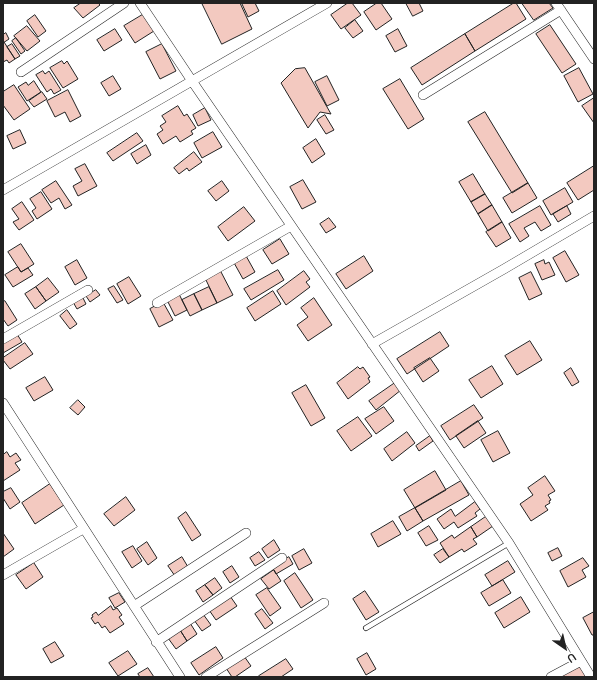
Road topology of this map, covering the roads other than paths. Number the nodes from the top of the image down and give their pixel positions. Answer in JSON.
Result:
{"nodes":[{"id":1,"x":124,"y":3,"type":"edge"},
{"id":2,"x":140,"y":3,"type":"edge"},
{"id":3,"x":327,"y":3,"type":"edge"},
{"id":4,"x":558,"y":6,"type":"edge"},
{"id":5,"x":594,"y":59,"type":"edge"},
{"id":6,"x":21,"y":72,"type":"dead end"},
{"id":7,"x":192,"y":81,"type":"junction"},
{"id":8,"x":423,"y":95,"type":"dead end"},
{"id":9,"x":3,"y":190,"type":"edge"},
{"id":10,"x":594,"y":216,"type":"edge"},
{"id":11,"x":291,"y":226,"type":"junction"},
{"id":12,"x":88,"y":290,"type":"dead end"},
{"id":13,"x":157,"y":303,"type":"dead end"},
{"id":14,"x":3,"y":339,"type":"edge"},
{"id":15,"x":372,"y":344,"type":"junction"},
{"id":16,"x":3,"y":403,"type":"edge"},
{"id":17,"x":83,"y":529,"type":"junction"},
{"id":18,"x":246,"y":533,"type":"dead end"},
{"id":19,"x":509,"y":542,"type":"junction"},
{"id":20,"x":282,"y":558,"type":"dead end"},
{"id":21,"x":3,"y":575,"type":"edge"},
{"id":22,"x":324,"y":603,"type":"dead end"},
{"id":23,"x":134,"y":606,"type":"junction"},
{"id":24,"x":366,"y":628,"type":"dead end"},
{"id":25,"x":156,"y":642,"type":"junction"},
{"id":26,"x":582,"y":661,"type":"junction"},
{"id":27,"x":180,"y":677,"type":"edge"},
{"id":28,"x":206,"y":677,"type":"edge"},
{"id":29,"x":551,"y":677,"type":"edge"},
{"id":30,"x":591,"y":677,"type":"edge"}],
"edges":[{"from":1,"to":6,"type":"street"},
{"from":2,"to":7,"type":"street"},
{"from":3,"to":7,"type":"street"},
{"from":4,"to":5,"type":"street"},
{"from":4,"to":8,"type":"street"},
{"from":7,"to":9,"type":"street"},
{"from":7,"to":11,"type":"street"},
{"from":10,"to":15,"type":"street"},
{"from":11,"to":13,"type":"street"},
{"from":11,"to":15,"type":"street"},
{"from":12,"to":14,"type":"street"},
{"from":15,"to":19,"type":"street"},
{"from":16,"to":17,"type":"street"},
{"from":17,"to":21,"type":"street"},
{"from":17,"to":23,"type":"street"},
{"from":18,"to":23,"type":"street"},
{"from":19,"to":24,"type":"lane"},
{"from":19,"to":26,"type":"street"},
{"from":20,"to":25,"type":"street"},
{"from":22,"to":28,"type":"street"},
{"from":23,"to":25,"type":"street"},
{"from":25,"to":27,"type":"street"},
{"from":26,"to":29,"type":"street"},
{"from":26,"to":30,"type":"street"}]}
